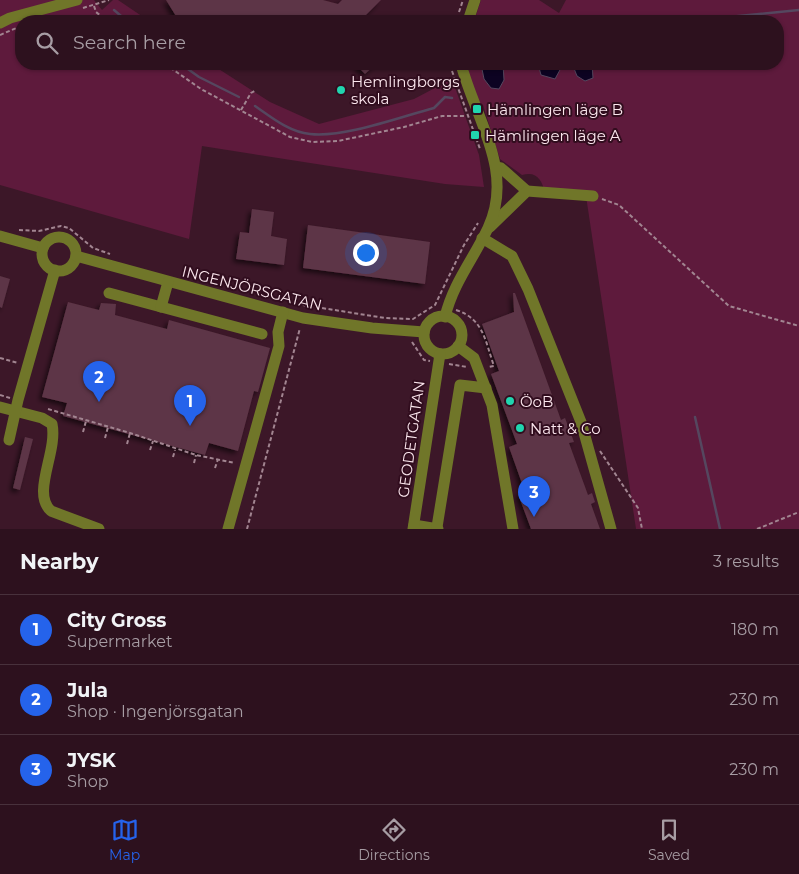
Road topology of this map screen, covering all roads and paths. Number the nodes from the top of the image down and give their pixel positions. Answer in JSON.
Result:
{"nodes":[{"id":1,"x":77,"y":0,"type":"edge"},
{"id":2,"x":463,"y":0,"type":"edge"},
{"id":3,"x":475,"y":0,"type":"edge"},
{"id":4,"x":94,"y":6,"type":"dead end"},
{"id":5,"x":459,"y":13,"type":"dead end"},
{"id":6,"x":21,"y":15,"type":"edge"},
{"id":7,"x":100,"y":15,"type":"edge"},
{"id":8,"x":470,"y":15,"type":"edge"},
{"id":9,"x":15,"y":17,"type":"edge"},
{"id":10,"x":0,"y":24,"type":"edge"},
{"id":11,"x":15,"y":29,"type":"edge"},
{"id":12,"x":0,"y":35,"type":"edge"},
{"id":13,"x":173,"y":70,"type":"edge"},
{"id":14,"x":452,"y":70,"type":"edge"},
{"id":15,"x":464,"y":70,"type":"edge"},
{"id":16,"x":256,"y":90,"type":"dead end"},
{"id":17,"x":241,"y":110,"type":"junction"},
{"id":18,"x":467,"y":116,"type":"junction"},
{"id":19,"x":482,"y":155,"type":"dead end"},
{"id":20,"x":496,"y":167,"type":"junction"},
{"id":21,"x":526,"y":191,"type":"junction"},
{"id":22,"x":593,"y":196,"type":"joint"},
{"id":23,"x":13,"y":229,"type":"dead end"},
{"id":24,"x":483,"y":229,"type":"junction"},
{"id":25,"x":0,"y":236,"type":"edge"},
{"id":26,"x":43,"y":248,"type":"junction"},
{"id":27,"x":111,"y":254,"type":"dead end"},
{"id":28,"x":76,"y":256,"type":"junction"},
{"id":29,"x":55,"y":270,"type":"junction"},
{"id":30,"x":168,"y":282,"type":"junction"},
{"id":31,"x":109,"y":293,"type":"dead end"},
{"id":32,"x":434,"y":305,"type":"junction"},
{"id":33,"x":161,"y":307,"type":"junction"},
{"id":34,"x":285,"y":308,"type":"junction"},
{"id":35,"x":446,"y":312,"type":"junction"},
{"id":36,"x":303,"y":318,"type":"junction"},
{"id":37,"x":799,"y":326,"type":"edge"},
{"id":38,"x":424,"y":332,"type":"junction"},
{"id":39,"x":262,"y":334,"type":"dead end"},
{"id":40,"x":458,"y":346,"type":"junction"},
{"id":41,"x":440,"y":354,"type":"junction"},
{"id":42,"x":0,"y":358,"type":"edge"},
{"id":43,"x":27,"y":365,"type":"junction"},
{"id":44,"x":479,"y":370,"type":"junction"},
{"id":45,"x":486,"y":388,"type":"junction"},
{"id":46,"x":0,"y":407,"type":"edge"},
{"id":47,"x":43,"y":408,"type":"dead end"},
{"id":48,"x":15,"y":411,"type":"junction"},
{"id":49,"x":86,"y":421,"type":"junction"},
{"id":50,"x":108,"y":427,"type":"junction"},
{"id":51,"x":83,"y":432,"type":"dead end"},
{"id":52,"x":130,"y":433,"type":"junction"},
{"id":53,"x":105,"y":438,"type":"dead end"},
{"id":54,"x":9,"y":440,"type":"dead end"},
{"id":55,"x":153,"y":440,"type":"junction"},
{"id":56,"x":127,"y":444,"type":"dead end"},
{"id":57,"x":597,"y":446,"type":"dead end"},
{"id":58,"x":175,"y":449,"type":"junction"},
{"id":59,"x":150,"y":450,"type":"dead end"},
{"id":60,"x":196,"y":455,"type":"junction"},
{"id":61,"x":173,"y":457,"type":"dead end"},
{"id":62,"x":218,"y":459,"type":"junction"},
{"id":63,"x":194,"y":463,"type":"dead end"},
{"id":64,"x":244,"y":465,"type":"junction"},
{"id":65,"x":215,"y":468,"type":"dead end"},
{"id":66,"x":799,"y":512,"type":"edge"},
{"id":67,"x":414,"y":527,"type":"edge"},
{"id":68,"x":437,"y":528,"type":"edge"},
{"id":69,"x":99,"y":529,"type":"edge"},
{"id":70,"x":228,"y":529,"type":"edge"},
{"id":71,"x":247,"y":529,"type":"edge"},
{"id":72,"x":513,"y":529,"type":"edge"},
{"id":73,"x":611,"y":529,"type":"edge"},
{"id":74,"x":642,"y":529,"type":"edge"},
{"id":75,"x":757,"y":529,"type":"edge"}],
"edges":[{"from":1,"to":6,"type":"street"},
{"from":2,"to":5,"type":"path"},
{"from":3,"to":8,"type":"street"},
{"from":4,"to":7,"type":"path"},
{"from":9,"to":10,"type":"street"},
{"from":11,"to":12,"type":"path"},
{"from":13,"to":17,"type":"path"},
{"from":14,"to":18,"type":"path"},
{"from":15,"to":20,"type":"street"},
{"from":16,"to":17,"type":"path"},
{"from":17,"to":18,"type":"path"},
{"from":18,"to":19,"type":"path"},
{"from":20,"to":21,"type":"street"},
{"from":20,"to":24,"type":"street"},
{"from":21,"to":22,"type":"street"},
{"from":21,"to":24,"type":"street"},
{"from":22,"to":37,"type":"path"},
{"from":23,"to":27,"type":"path"},
{"from":24,"to":32,"type":"path"},
{"from":24,"to":35,"type":"street"},
{"from":24,"to":73,"type":"street"},
{"from":25,"to":26,"type":"street"},
{"from":26,"to":28,"type":"street"},
{"from":26,"to":29,"type":"street"},
{"from":28,"to":29,"type":"street"},
{"from":28,"to":30,"type":"street","name":"INGENJÖRSGATAN"},
{"from":29,"to":43,"type":"street"},
{"from":30,"to":33,"type":"street"},
{"from":30,"to":34,"type":"street","name":"INGENJÖRSGATAN"},
{"from":31,"to":33,"type":"street"},
{"from":32,"to":34,"type":"path"},
{"from":32,"to":35,"type":"path"},
{"from":33,"to":39,"type":"street"},
{"from":34,"to":36,"type":"street","name":"INGENJÖRSGATAN"},
{"from":34,"to":64,"type":"street"},
{"from":35,"to":38,"type":"street"},
{"from":35,"to":40,"type":"street"},
{"from":35,"to":44,"type":"path"},
{"from":36,"to":38,"type":"street","name":"INGENJÖRSGATAN"},
{"from":36,"to":71,"type":"path"},
{"from":38,"to":41,"type":"street"},
{"from":40,"to":41,"type":"street"},
{"from":40,"to":44,"type":"street"},
{"from":41,"to":67,"type":"street","name":"GEODETGATAN"},
{"from":42,"to":43,"type":"path"},
{"from":43,"to":48,"type":"street"},
{"from":44,"to":45,"type":"street"},
{"from":45,"to":68,"type":"street"},
{"from":45,"to":72,"type":"street"},
{"from":46,"to":48,"type":"street"},
{"from":47,"to":49,"type":"path"},
{"from":48,"to":54,"type":"street"},
{"from":48,"to":69,"type":"street"},
{"from":49,"to":50,"type":"path"},
{"from":49,"to":51,"type":"path"},
{"from":50,"to":52,"type":"path"},
{"from":50,"to":53,"type":"path"},
{"from":52,"to":55,"type":"path"},
{"from":52,"to":56,"type":"path"},
{"from":55,"to":58,"type":"path"},
{"from":55,"to":59,"type":"path"},
{"from":57,"to":74,"type":"path"},
{"from":58,"to":60,"type":"path"},
{"from":58,"to":61,"type":"path"},
{"from":60,"to":62,"type":"path"},
{"from":60,"to":63,"type":"path"},
{"from":62,"to":64,"type":"path"},
{"from":62,"to":65,"type":"path"},
{"from":64,"to":70,"type":"street"},
{"from":66,"to":75,"type":"path"},
{"from":67,"to":68,"type":"street"}]}
